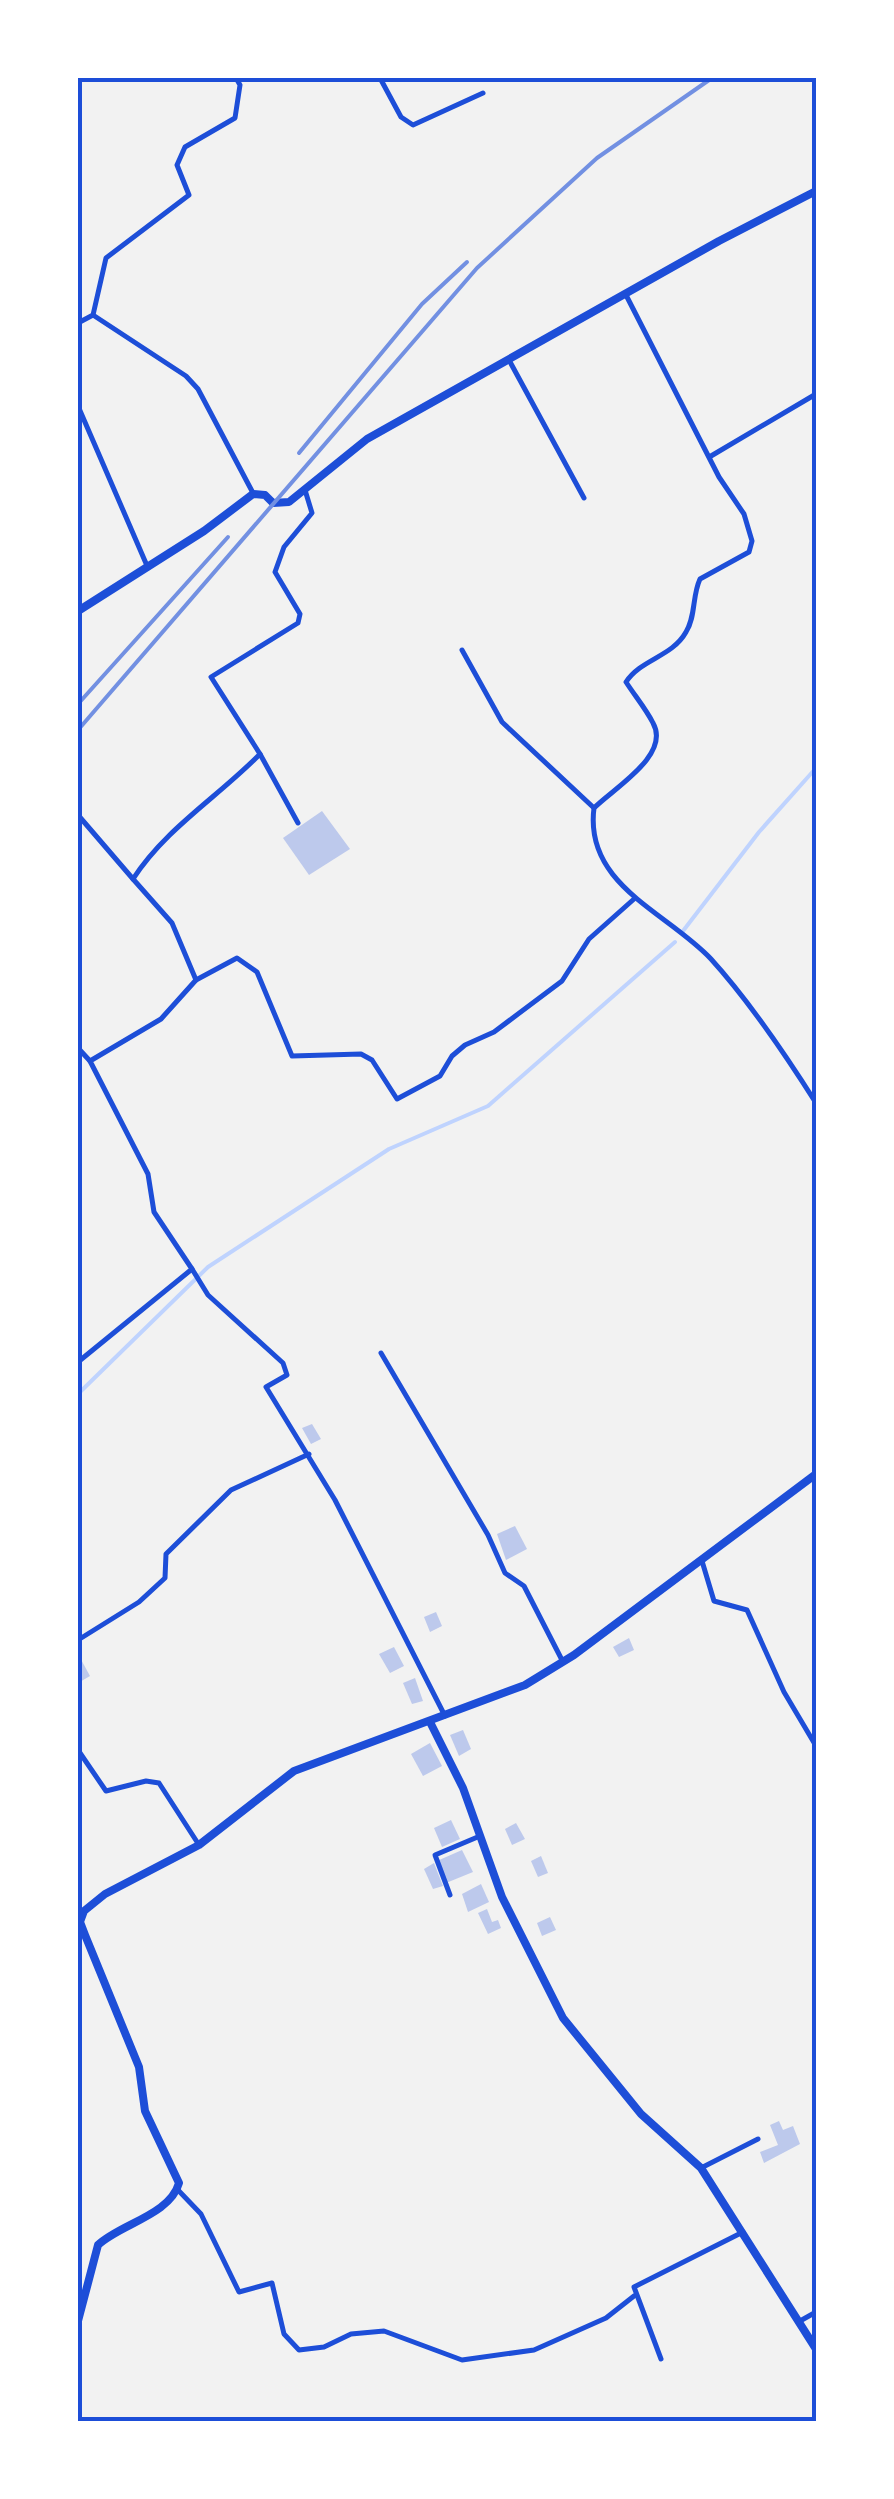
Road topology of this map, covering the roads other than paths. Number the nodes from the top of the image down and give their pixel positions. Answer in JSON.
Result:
{"nodes":[{"id":1,"x":236,"y":78,"type":"edge"},
{"id":2,"x":380,"y":78,"type":"edge"},
{"id":3,"x":483,"y":93,"type":"dead end"},
{"id":4,"x":816,"y":191,"type":"edge"},
{"id":5,"x":626,"y":295,"type":"junction"},
{"id":6,"x":93,"y":315,"type":"junction"},
{"id":7,"x":78,"y":323,"type":"edge"},
{"id":8,"x":509,"y":360,"type":"junction"},
{"id":9,"x":816,"y":394,"type":"edge"},
{"id":10,"x":78,"y":406,"type":"edge"},
{"id":11,"x":711,"y":456,"type":"junction"},
{"id":12,"x":305,"y":490,"type":"junction"},
{"id":13,"x":253,"y":494,"type":"junction"},
{"id":14,"x":584,"y":498,"type":"dead end"},
{"id":15,"x":148,"y":568,"type":"junction"},
{"id":16,"x":78,"y":611,"type":"edge"},
{"id":17,"x":462,"y":650,"type":"dead end"},
{"id":18,"x":260,"y":754,"type":"junction"},
{"id":19,"x":594,"y":808,"type":"junction"},
{"id":20,"x":78,"y":814,"type":"edge"},
{"id":21,"x":298,"y":823,"type":"dead end"},
{"id":22,"x":133,"y":878,"type":"junction"},
{"id":23,"x":634,"y":900,"type":"junction"},
{"id":24,"x":196,"y":980,"type":"junction"},
{"id":25,"x":78,"y":1048,"type":"edge"},
{"id":26,"x":90,"y":1062,"type":"junction"},
{"id":27,"x":816,"y":1103,"type":"edge"},
{"id":28,"x":193,"y":1271,"type":"junction"},
{"id":29,"x":381,"y":1354,"type":"dead end"},
{"id":30,"x":78,"y":1362,"type":"edge"},
{"id":31,"x":310,"y":1454,"type":"junction"},
{"id":32,"x":816,"y":1474,"type":"edge"},
{"id":33,"x":701,"y":1558,"type":"junction"},
{"id":34,"x":78,"y":1640,"type":"edge"},
{"id":35,"x":562,"y":1662,"type":"junction"},
{"id":36,"x":445,"y":1716,"type":"junction"},
{"id":37,"x":430,"y":1722,"type":"junction"},
{"id":38,"x":816,"y":1746,"type":"edge"},
{"id":39,"x":78,"y":1750,"type":"edge"},
{"id":40,"x":480,"y":1836,"type":"junction"},
{"id":41,"x":199,"y":1845,"type":"junction"},
{"id":42,"x":450,"y":1895,"type":"dead end"},
{"id":43,"x":758,"y":2139,"type":"dead end"},
{"id":44,"x":701,"y":2168,"type":"junction"},
{"id":45,"x":178,"y":2190,"type":"junction"},
{"id":46,"x":743,"y":2232,"type":"junction"},
{"id":47,"x":634,"y":2296,"type":"junction"},
{"id":48,"x":816,"y":2312,"type":"edge"},
{"id":49,"x":800,"y":2320,"type":"junction"},
{"id":50,"x":78,"y":2321,"type":"edge"},
{"id":51,"x":816,"y":2349,"type":"edge"},
{"id":52,"x":661,"y":2359,"type":"dead end"}],
"edges":[{"from":1,"to":6,"type":"street"},
{"from":2,"to":3,"type":"street"},
{"from":4,"to":5,"type":"main road"},
{"from":5,"to":8,"type":"main road"},
{"from":5,"to":11,"type":"street"},
{"from":6,"to":7,"type":"street"},
{"from":6,"to":13,"type":"street"},
{"from":8,"to":12,"type":"main road"},
{"from":8,"to":14,"type":"street"},
{"from":9,"to":11,"type":"street"},
{"from":10,"to":15,"type":"street"},
{"from":11,"to":19,"type":"street"},
{"from":12,"to":13,"type":"main road"},
{"from":12,"to":18,"type":"street"},
{"from":13,"to":15,"type":"main road"},
{"from":15,"to":16,"type":"main road"},
{"from":17,"to":19,"type":"street"},
{"from":18,"to":21,"type":"street"},
{"from":18,"to":22,"type":"street"},
{"from":19,"to":23,"type":"street"},
{"from":20,"to":22,"type":"street"},
{"from":22,"to":24,"type":"street"},
{"from":23,"to":24,"type":"street"},
{"from":23,"to":27,"type":"street"},
{"from":24,"to":26,"type":"street"},
{"from":25,"to":26,"type":"street"},
{"from":26,"to":28,"type":"street"},
{"from":28,"to":30,"type":"street"},
{"from":28,"to":31,"type":"street"},
{"from":29,"to":35,"type":"street"},
{"from":31,"to":34,"type":"street"},
{"from":31,"to":36,"type":"street"},
{"from":32,"to":33,"type":"main road"},
{"from":33,"to":35,"type":"main road"},
{"from":33,"to":38,"type":"street"},
{"from":35,"to":36,"type":"main road"},
{"from":36,"to":37,"type":"main road"},
{"from":37,"to":40,"type":"main road"},
{"from":37,"to":41,"type":"main road"},
{"from":39,"to":41,"type":"street"},
{"from":40,"to":42,"type":"street"},
{"from":40,"to":44,"type":"main road"},
{"from":41,"to":45,"type":"main road"},
{"from":43,"to":44,"type":"street"},
{"from":44,"to":46,"type":"main road"},
{"from":45,"to":47,"type":"street"},
{"from":45,"to":50,"type":"main road"},
{"from":46,"to":47,"type":"street"},
{"from":46,"to":49,"type":"main road"},
{"from":47,"to":52,"type":"street"},
{"from":48,"to":49,"type":"street"},
{"from":49,"to":51,"type":"main road"}]}
